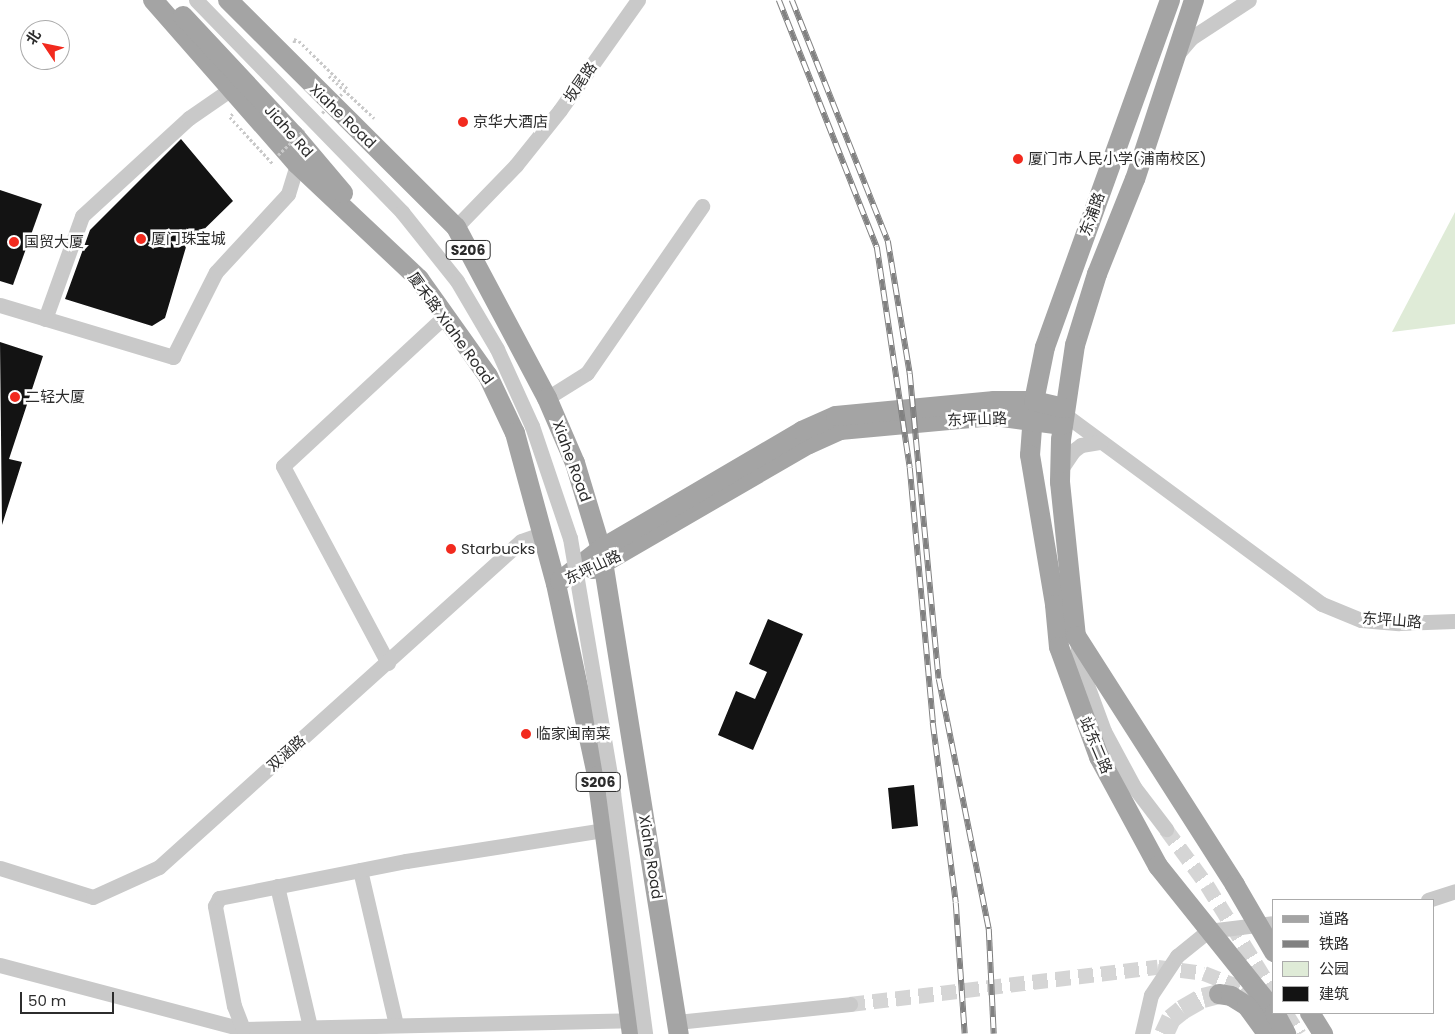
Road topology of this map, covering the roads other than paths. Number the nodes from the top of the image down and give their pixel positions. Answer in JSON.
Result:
{"nodes":[{"id":1,"x":153,"y":0,"type":"edge"},
{"id":2,"x":168,"y":0,"type":"edge"},
{"id":3,"x":196,"y":0,"type":"edge"},
{"id":4,"x":638,"y":0,"type":"edge"},
{"id":5,"x":1170,"y":0,"type":"edge"},
{"id":6,"x":1194,"y":0,"type":"edge"},
{"id":7,"x":1249,"y":0,"type":"edge"},
{"id":8,"x":231,"y":5,"type":"edge"},
{"id":9,"x":1174,"y":56,"type":"junction"},
{"id":10,"x":230,"y":89,"type":"junction"},
{"id":11,"x":296,"y":164,"type":"junction"},
{"id":12,"x":702,"y":206,"type":"dead end"},
{"id":13,"x":456,"y":226,"type":"junction"},
{"id":14,"x":405,"y":266,"type":"junction"},
{"id":15,"x":0,"y":305,"type":"edge"},
{"id":16,"x":445,"y":316,"type":"junction"},
{"id":17,"x":45,"y":319,"type":"junction"},
{"id":18,"x":547,"y":398,"type":"junction"},
{"id":19,"x":1063,"y":416,"type":"junction"},
{"id":20,"x":1032,"y":418,"type":"junction"},
{"id":21,"x":1100,"y":442,"type":"junction"},
{"id":22,"x":1060,"y":471,"type":"junction"},
{"id":23,"x":544,"y":533,"type":"junction"},
{"id":24,"x":602,"y":557,"type":"junction"},
{"id":25,"x":556,"y":584,"type":"junction"},
{"id":26,"x":1455,"y":621,"type":"edge"},
{"id":27,"x":1076,"y":636,"type":"junction"},
{"id":28,"x":388,"y":662,"type":"junction"},
{"id":29,"x":1166,"y":829,"type":"tunnel mouth"},
{"id":30,"x":605,"y":830,"type":"junction"},
{"id":31,"x":0,"y":868,"type":"edge"},
{"id":32,"x":360,"y":870,"type":"junction"},
{"id":33,"x":277,"y":886,"type":"junction"},
{"id":34,"x":1455,"y":892,"type":"edge"},
{"id":35,"x":1431,"y":899,"type":"edge"},
{"id":36,"x":1266,"y":925,"type":"edge"},
{"id":37,"x":1208,"y":931,"type":"junction"},
{"id":38,"x":1272,"y":945,"type":"edge"},
{"id":39,"x":0,"y":966,"type":"edge"},
{"id":40,"x":1220,"y":994,"type":"tunnel mouth"},
{"id":41,"x":850,"y":1004,"type":"tunnel mouth"},
{"id":42,"x":1272,"y":1010,"type":"edge"},
{"id":43,"x":1275,"y":1014,"type":"tunnel mouth"},
{"id":44,"x":1311,"y":1014,"type":"edge"},
{"id":45,"x":396,"y":1025,"type":"junction"},
{"id":46,"x":310,"y":1027,"type":"junction"},
{"id":47,"x":632,"y":1027,"type":"edge"},
{"id":48,"x":678,"y":1028,"type":"edge"},
{"id":49,"x":242,"y":1031,"type":"edge"},
{"id":50,"x":645,"y":1034,"type":"edge"},
{"id":51,"x":1142,"y":1034,"type":"edge"},
{"id":52,"x":1267,"y":1034,"type":"edge"},
{"id":53,"x":1286,"y":1034,"type":"edge"},
{"id":54,"x":1323,"y":1034,"type":"edge"}],
"edges":[{"from":1,"to":10,"type":"main road","number":"S206"},
{"from":2,"to":14,"type":"main road","name":"Jiahe Rd","number":"S206"},
{"from":3,"to":50,"type":"street","bridge":true},
{"from":4,"to":13,"type":"street","name":"坂尾路"},
{"from":5,"to":20,"type":"main road","name":"东浦路"},
{"from":6,"to":9,"type":"main road","name":"东浦路"},
{"from":7,"to":9,"type":"street","name":"东浦路"},
{"from":8,"to":13,"type":"main road","name":"Xiahe Road","number":"S206"},
{"from":9,"to":19,"type":"main road","name":"东浦路"},
{"from":10,"to":11,"type":"main road","number":"S206"},
{"from":10,"to":17,"type":"street"},
{"from":11,"to":14,"type":"main road","number":"S206"},
{"from":11,"to":17,"type":"street"},
{"from":12,"to":18,"type":"street"},
{"from":13,"to":18,"type":"main road","name":"Xiahe Road","number":"S206"},
{"from":14,"to":16,"type":"main road","name":"厦禾路 Xiahe Road","number":"S206"},
{"from":15,"to":17,"type":"street"},
{"from":16,"to":23,"type":"main road","name":"厦禾路 Xiahe Road","number":"S206"},
{"from":16,"to":28,"type":"street"},
{"from":18,"to":24,"type":"main road","name":"Xiahe Road","number":"S206"},
{"from":19,"to":20,"type":"main road","name":"东坪山路"},
{"from":19,"to":21,"type":"street","name":"东坪山路"},
{"from":19,"to":22,"type":"main road","name":"东浦路"},
{"from":20,"to":24,"type":"main road","name":"东坪山路"},
{"from":20,"to":37,"type":"main road","name":"站东二路"},
{"from":21,"to":22,"type":"street"},
{"from":21,"to":26,"type":"street","name":"东坪山路"},
{"from":22,"to":27,"type":"main road","name":"东浦路"},
{"from":23,"to":25,"type":"main road","number":"S206"},
{"from":23,"to":28,"type":"street","name":"双涵路"},
{"from":24,"to":25,"type":"main road","name":"东坪山路"},
{"from":24,"to":48,"type":"main road","name":"Xiahe Road","number":"S206"},
{"from":25,"to":30,"type":"main road","number":"S206"},
{"from":27,"to":29,"type":"street"},
{"from":27,"to":36,"type":"main road"},
{"from":28,"to":31,"type":"street","name":"双涵路"},
{"from":30,"to":32,"type":"street"},
{"from":30,"to":47,"type":"main road","number":"S206"},
{"from":32,"to":33,"type":"street"},
{"from":32,"to":45,"type":"street"},
{"from":33,"to":46,"type":"street"},
{"from":33,"to":49,"type":"street"},
{"from":34,"to":35,"type":"street"},
{"from":36,"to":37,"type":"street"},
{"from":36,"to":38,"type":"main road"},
{"from":37,"to":42,"type":"main road","name":"站东二路"},
{"from":37,"to":51,"type":"street"},
{"from":39,"to":49,"type":"street"},
{"from":40,"to":52,"type":"main road"},
{"from":41,"to":48,"type":"street"},
{"from":43,"to":53,"type":"main road","name":"站东二路"},
{"from":44,"to":54,"type":"main road"},
{"from":45,"to":46,"type":"street"},
{"from":45,"to":47,"type":"street"},
{"from":46,"to":49,"type":"street"}]}
